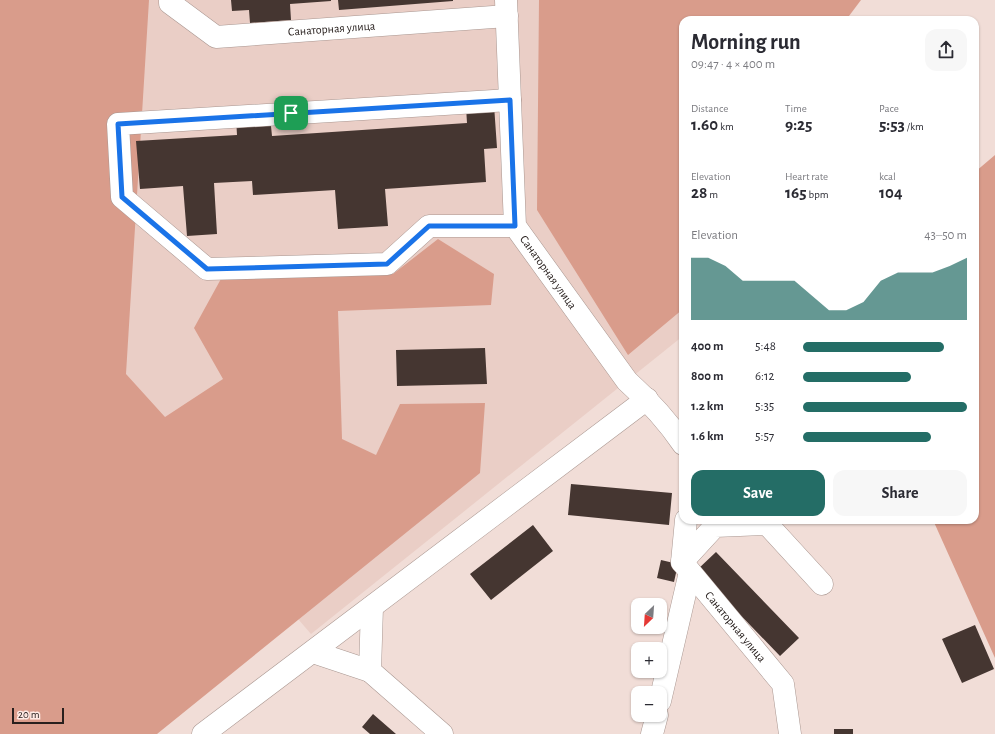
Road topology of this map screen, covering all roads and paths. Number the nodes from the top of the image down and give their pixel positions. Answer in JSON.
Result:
{"nodes":[{"id":1,"x":170,"y":0,"type":"edge"},
{"id":2,"x":507,"y":8,"type":"edge"},
{"id":3,"x":510,"y":100,"type":"junction"},
{"id":4,"x":515,"y":226,"type":"junction"},
{"id":5,"x":647,"y":398,"type":"junction"},
{"id":6,"x":679,"y":438,"type":"edge"},
{"id":7,"x":686,"y":524,"type":"edge"},
{"id":8,"x":686,"y":567,"type":"junction"},
{"id":9,"x":822,"y":584,"type":"dead end"},
{"id":10,"x":372,"y":607,"type":"junction"},
{"id":11,"x":313,"y":652,"type":"junction"},
{"id":12,"x":370,"y":672,"type":"junction"},
{"id":13,"x":663,"y":686,"type":"edge"},
{"id":14,"x":655,"y":722,"type":"edge"},
{"id":15,"x":203,"y":734,"type":"edge"},
{"id":16,"x":442,"y":734,"type":"edge"},
{"id":17,"x":652,"y":734,"type":"edge"},
{"id":18,"x":790,"y":734,"type":"edge"}],
"edges":[{"from":1,"to":2,"type":"street","name":"Санаторная улица"},
{"from":2,"to":3,"type":"street","name":"Санаторная улица"},
{"from":3,"to":4,"type":"street","name":"Санаторная улица"},
{"from":3,"to":4,"type":"street"},
{"from":4,"to":5,"type":"street","name":"Санаторная улица"},
{"from":5,"to":6,"type":"street","name":"Санаторная улица"},
{"from":5,"to":10,"type":"street"},
{"from":7,"to":8,"type":"street"},
{"from":8,"to":9,"type":"street"},
{"from":8,"to":13,"type":"street"},
{"from":8,"to":18,"type":"street","name":"Санаторная улица"},
{"from":10,"to":11,"type":"street"},
{"from":10,"to":12,"type":"street"},
{"from":11,"to":12,"type":"street"},
{"from":11,"to":15,"type":"street"},
{"from":12,"to":16,"type":"street"},
{"from":14,"to":17,"type":"street"}]}
